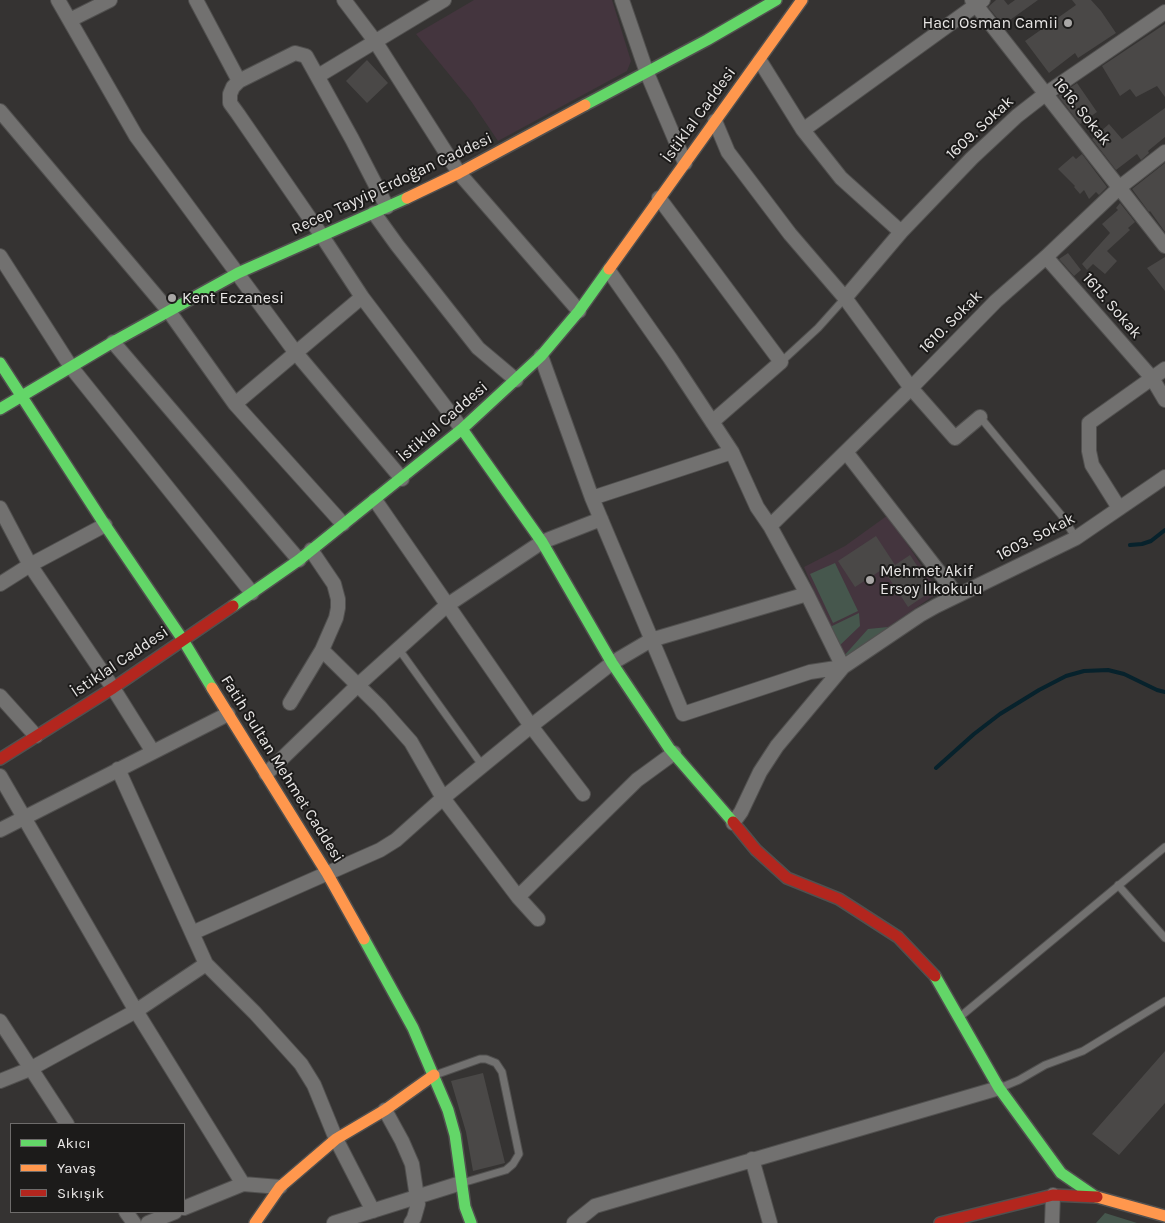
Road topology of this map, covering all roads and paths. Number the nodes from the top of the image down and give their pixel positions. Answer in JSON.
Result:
{"nodes":[{"id":1,"x":58,"y":0,"type":"edge"},
{"id":2,"x":110,"y":0,"type":"edge"},
{"id":3,"x":196,"y":0,"type":"edge"},
{"id":4,"x":344,"y":0,"type":"edge"},
{"id":5,"x":444,"y":0,"type":"edge"},
{"id":6,"x":622,"y":0,"type":"edge"},
{"id":7,"x":776,"y":0,"type":"edge"},
{"id":8,"x":802,"y":0,"type":"edge"},
{"id":9,"x":977,"y":2,"type":"edge"},
{"id":10,"x":1165,"y":12,"type":"edge"},
{"id":11,"x":70,"y":20,"type":"junction"},
{"id":12,"x":375,"y":41,"type":"junction"},
{"id":13,"x":760,"y":61,"type":"junction"},
{"id":14,"x":647,"y":72,"type":"junction"},
{"id":15,"x":318,"y":76,"type":"junction"},
{"id":16,"x":239,"y":81,"type":"junction"},
{"id":17,"x":1044,"y":94,"type":"junction"},
{"id":18,"x":0,"y":111,"type":"edge"},
{"id":19,"x":715,"y":122,"type":"junction"},
{"id":20,"x":803,"y":130,"type":"junction"},
{"id":21,"x":1165,"y":152,"type":"edge"},
{"id":22,"x":685,"y":163,"type":"junction"},
{"id":23,"x":459,"y":173,"type":"junction"},
{"id":24,"x":1120,"y":187,"type":"junction"},
{"id":25,"x":659,"y":198,"type":"junction"},
{"id":26,"x":380,"y":210,"type":"junction"},
{"id":27,"x":901,"y":232,"type":"junction"},
{"id":28,"x":322,"y":236,"type":"junction"},
{"id":29,"x":1165,"y":246,"type":"edge"},
{"id":30,"x":0,"y":256,"type":"edge"},
{"id":31,"x":1046,"y":257,"type":"junction"},
{"id":32,"x":608,"y":271,"type":"junction"},
{"id":33,"x":238,"y":272,"type":"junction"},
{"id":34,"x":362,"y":298,"type":"junction"},
{"id":35,"x":845,"y":298,"type":"junction"},
{"id":36,"x":168,"y":310,"type":"junction"},
{"id":37,"x":579,"y":311,"type":"junction"},
{"id":38,"x":113,"y":342,"type":"junction"},
{"id":39,"x":296,"y":353,"type":"junction"},
{"id":40,"x":541,"y":356,"type":"junction"},
{"id":41,"x":781,"y":362,"type":"junction"},
{"id":42,"x":0,"y":363,"type":"edge"},
{"id":43,"x":70,"y":367,"type":"junction"},
{"id":44,"x":1165,"y":369,"type":"edge"},
{"id":45,"x":1152,"y":378,"type":"junction"},
{"id":46,"x":516,"y":380,"type":"junction"},
{"id":47,"x":911,"y":388,"type":"junction"},
{"id":48,"x":22,"y":397,"type":"junction"},
{"id":49,"x":1165,"y":400,"type":"edge"},
{"id":50,"x":235,"y":404,"type":"junction"},
{"id":51,"x":0,"y":409,"type":"edge"},
{"id":52,"x":980,"y":417,"type":"joint"},
{"id":53,"x":712,"y":422,"type":"junction"},
{"id":54,"x":462,"y":430,"type":"junction"},
{"id":55,"x":732,"y":452,"type":"junction"},
{"id":56,"x":846,"y":452,"type":"junction"},
{"id":57,"x":1165,"y":477,"type":"edge"},
{"id":58,"x":402,"y":479,"type":"junction"},
{"id":59,"x":592,"y":498,"type":"junction"},
{"id":60,"x":375,"y":500,"type":"junction"},
{"id":61,"x":0,"y":508,"type":"edge"},
{"id":62,"x":1119,"y":508,"type":"junction"},
{"id":63,"x":601,"y":520,"type":"junction"},
{"id":64,"x":343,"y":524,"type":"junction"},
{"id":65,"x":105,"y":525,"type":"junction"},
{"id":66,"x":770,"y":526,"type":"junction"},
{"id":67,"x":1076,"y":538,"type":"junction"},
{"id":68,"x":542,"y":542,"type":"junction"},
{"id":69,"x":311,"y":550,"type":"junction"},
{"id":70,"x":299,"y":560,"type":"junction"},
{"id":71,"x":30,"y":566,"type":"junction"},
{"id":72,"x":0,"y":584,"type":"edge"},
{"id":73,"x":252,"y":593,"type":"junction"},
{"id":74,"x":806,"y":594,"type":"junction"},
{"id":75,"x":957,"y":595,"type":"junction"},
{"id":76,"x":446,"y":606,"type":"junction"},
{"id":77,"x":183,"y":640,"type":"junction"},
{"id":78,"x":651,"y":640,"type":"junction"},
{"id":79,"x":398,"y":648,"type":"junction"},
{"id":80,"x":322,"y":650,"type":"junction"},
{"id":81,"x":612,"y":663,"type":"junction"},
{"id":82,"x":843,"y":667,"type":"junction"},
{"id":83,"x":358,"y":685,"type":"junction"},
{"id":84,"x":113,"y":688,"type":"junction"},
{"id":85,"x":0,"y":696,"type":"edge"},
{"id":86,"x":290,"y":703,"type":"dead end"},
{"id":87,"x":228,"y":714,"type":"junction"},
{"id":88,"x":531,"y":726,"type":"junction"},
{"id":89,"x":36,"y":736,"type":"junction"},
{"id":90,"x":153,"y":752,"type":"junction"},
{"id":91,"x":674,"y":752,"type":"junction"},
{"id":92,"x":0,"y":759,"type":"edge"},
{"id":93,"x":482,"y":765,"type":"junction"},
{"id":94,"x":118,"y":769,"type":"junction"},
{"id":95,"x":266,"y":774,"type":"junction"},
{"id":96,"x":0,"y":776,"type":"edge"},
{"id":97,"x":582,"y":794,"type":"dead end"},
{"id":98,"x":443,"y":798,"type":"junction"},
{"id":99,"x":24,"y":817,"type":"junction"},
{"id":100,"x":733,"y":823,"type":"junction"},
{"id":101,"x":0,"y":830,"type":"edge"},
{"id":102,"x":1165,"y":848,"type":"edge"},
{"id":103,"x":327,"y":872,"type":"junction"},
{"id":104,"x":1118,"y":885,"type":"junction"},
{"id":105,"x":518,"y":897,"type":"junction"},
{"id":106,"x":538,"y":919,"type":"dead end"},
{"id":107,"x":192,"y":933,"type":"junction"},
{"id":108,"x":1165,"y":938,"type":"edge"},
{"id":109,"x":206,"y":964,"type":"junction"},
{"id":110,"x":1165,"y":1000,"type":"edge"},
{"id":111,"x":136,"y":1012,"type":"junction"},
{"id":112,"x":959,"y":1018,"type":"junction"},
{"id":113,"x":0,"y":1021,"type":"edge"},
{"id":114,"x":30,"y":1069,"type":"junction"},
{"id":115,"x":434,"y":1076,"type":"junction"},
{"id":116,"x":0,"y":1081,"type":"edge"},
{"id":117,"x":999,"y":1088,"type":"junction"},
{"id":118,"x":385,"y":1110,"type":"junction"},
{"id":119,"x":66,"y":1123,"type":"edge"},
{"id":120,"x":336,"y":1139,"type":"junction"},
{"id":121,"x":752,"y":1160,"type":"junction"},
{"id":122,"x":461,"y":1183,"type":"junction"},
{"id":123,"x":243,"y":1184,"type":"junction"},
{"id":124,"x":280,"y":1187,"type":"junction"},
{"id":125,"x":1053,"y":1195,"type":"junction"},
{"id":126,"x":418,"y":1197,"type":"junction"},
{"id":127,"x":1096,"y":1197,"type":"junction"},
{"id":128,"x":185,"y":1208,"type":"edge"},
{"id":129,"x":373,"y":1210,"type":"junction"},
{"id":130,"x":1165,"y":1216,"type":"edge"},
{"id":131,"x":171,"y":1217,"type":"edge"},
{"id":132,"x":148,"y":1223,"type":"edge"},
{"id":133,"x":254,"y":1223,"type":"edge"},
{"id":134,"x":334,"y":1223,"type":"edge"},
{"id":135,"x":410,"y":1223,"type":"edge"},
{"id":136,"x":471,"y":1223,"type":"edge"},
{"id":137,"x":574,"y":1223,"type":"edge"},
{"id":138,"x":770,"y":1223,"type":"edge"},
{"id":139,"x":940,"y":1223,"type":"edge"},
{"id":140,"x":1052,"y":1223,"type":"edge"}],
"edges":[{"from":1,"to":11,"type":"street"},
{"from":2,"to":11,"type":"street"},
{"from":3,"to":16,"type":"street"},
{"from":4,"to":12,"type":"street"},
{"from":5,"to":12,"type":"street"},
{"from":6,"to":14,"type":"street"},
{"from":7,"to":14,"type":"street","name":"Recep Tayyip Erdoğan Caddesi"},
{"from":8,"to":13,"type":"street","name":"İstiklal Caddesi"},
{"from":9,"to":17,"type":"street","name":"1616. Sokak"},
{"from":9,"to":20,"type":"street"},
{"from":10,"to":17,"type":"street","name":"1609. Sokak"},
{"from":11,"to":33,"type":"street"},
{"from":12,"to":15,"type":"street"},
{"from":12,"to":23,"type":"street"},
{"from":13,"to":19,"type":"street","name":"İstiklal Caddesi"},
{"from":13,"to":20,"type":"street"},
{"from":14,"to":22,"type":"street"},
{"from":14,"to":23,"type":"street","name":"Recep Tayyip Erdoğan Caddesi"},
{"from":15,"to":16,"type":"street"},
{"from":15,"to":26,"type":"street"},
{"from":16,"to":28,"type":"street"},
{"from":17,"to":24,"type":"street","name":"1616. Sokak"},
{"from":17,"to":27,"type":"street","name":"1609. Sokak"},
{"from":18,"to":36,"type":"street"},
{"from":19,"to":22,"type":"street","name":"İstiklal Caddesi"},
{"from":19,"to":35,"type":"street"},
{"from":20,"to":27,"type":"street"},
{"from":21,"to":24,"type":"street","name":"1610. Sokak"},
{"from":22,"to":25,"type":"street","name":"İstiklal Caddesi"},
{"from":23,"to":26,"type":"street","name":"Recep Tayyip Erdoğan Caddesi"},
{"from":23,"to":37,"type":"street"},
{"from":24,"to":29,"type":"street","name":"1616. Sokak"},
{"from":24,"to":31,"type":"street","name":"1610. Sokak"},
{"from":25,"to":32,"type":"street","name":"İstiklal Caddesi"},
{"from":25,"to":41,"type":"street"},
{"from":26,"to":28,"type":"street","name":"Recep Tayyip Erdoğan Caddesi"},
{"from":26,"to":46,"type":"street"},
{"from":27,"to":35,"type":"street","name":"1609. Sokak"},
{"from":28,"to":33,"type":"street","name":"Recep Tayyip Erdoğan Caddesi"},
{"from":28,"to":34,"type":"street"},
{"from":30,"to":43,"type":"street"},
{"from":31,"to":45,"type":"street","name":"1615. Sokak"},
{"from":31,"to":47,"type":"street","name":"1610. Sokak"},
{"from":32,"to":37,"type":"street","name":"İstiklal Caddesi"},
{"from":32,"to":53,"type":"street"},
{"from":33,"to":36,"type":"street","name":"Recep Tayyip Erdoğan Caddesi"},
{"from":33,"to":39,"type":"street"},
{"from":34,"to":39,"type":"street"},
{"from":34,"to":54,"type":"street"},
{"from":35,"to":41,"type":"lane"},
{"from":35,"to":47,"type":"street"},
{"from":36,"to":38,"type":"street","name":"Recep Tayyip Erdoğan Caddesi"},
{"from":36,"to":50,"type":"street"},
{"from":37,"to":40,"type":"street","name":"İstiklal Caddesi"},
{"from":38,"to":43,"type":"street","name":"Recep Tayyip Erdoğan Caddesi"},
{"from":38,"to":70,"type":"street"},
{"from":39,"to":50,"type":"street"},
{"from":39,"to":58,"type":"street"},
{"from":40,"to":46,"type":"street","name":"İstiklal Caddesi"},
{"from":40,"to":59,"type":"street"},
{"from":41,"to":53,"type":"street"},
{"from":42,"to":48,"type":"street","name":"Fatih Sultan Mehmet Caddesi"},
{"from":43,"to":48,"type":"street","name":"Recep Tayyip Erdoğan Caddesi"},
{"from":43,"to":73,"type":"street"},
{"from":44,"to":45,"type":"street"},
{"from":45,"to":49,"type":"street","name":"1615. Sokak"},
{"from":45,"to":62,"type":"street"},
{"from":46,"to":54,"type":"street","name":"İstiklal Caddesi"},
{"from":47,"to":52,"type":"street"},
{"from":47,"to":56,"type":"street","name":"1610. Sokak"},
{"from":48,"to":51,"type":"street","name":"Recep Tayyip Erdoğan Caddesi"},
{"from":48,"to":65,"type":"street","name":"Fatih Sultan Mehmet Caddesi"},
{"from":50,"to":64,"type":"street"},
{"from":52,"to":67,"type":"lane"},
{"from":53,"to":55,"type":"street"},
{"from":54,"to":58,"type":"street","name":"İstiklal Caddesi"},
{"from":54,"to":68,"type":"street"},
{"from":55,"to":59,"type":"street"},
{"from":55,"to":66,"type":"street"},
{"from":56,"to":66,"type":"street","name":"1610. Sokak"},
{"from":56,"to":75,"type":"street"},
{"from":57,"to":62,"type":"street","name":"1603. Sokak"},
{"from":58,"to":60,"type":"street","name":"İstiklal Caddesi"},
{"from":59,"to":63,"type":"street"},
{"from":60,"to":64,"type":"street","name":"İstiklal Caddesi"},
{"from":60,"to":76,"type":"street"},
{"from":61,"to":71,"type":"street"},
{"from":62,"to":67,"type":"street","name":"1603. Sokak"},
{"from":63,"to":68,"type":"street"},
{"from":63,"to":78,"type":"street"},
{"from":64,"to":69,"type":"street","name":"İstiklal Caddesi"},
{"from":65,"to":71,"type":"street"},
{"from":65,"to":77,"type":"street","name":"Fatih Sultan Mehmet Caddesi"},
{"from":66,"to":74,"type":"street"},
{"from":67,"to":75,"type":"street","name":"1603. Sokak"},
{"from":68,"to":76,"type":"street"},
{"from":68,"to":81,"type":"street"},
{"from":69,"to":70,"type":"street","name":"İstiklal Caddesi"},
{"from":69,"to":80,"type":"street"},
{"from":70,"to":73,"type":"street","name":"İstiklal Caddesi"},
{"from":71,"to":72,"type":"street"},
{"from":71,"to":84,"type":"street"},
{"from":73,"to":77,"type":"street","name":"İstiklal Caddesi"},
{"from":74,"to":78,"type":"street"},
{"from":74,"to":82,"type":"street"},
{"from":75,"to":82,"type":"street","name":"1603. Sokak"},
{"from":76,"to":79,"type":"street"},
{"from":76,"to":88,"type":"street"},
{"from":77,"to":84,"type":"street","name":"İstiklal Caddesi"},
{"from":77,"to":87,"type":"street","name":"Fatih Sultan Mehmet Caddesi"},
{"from":78,"to":81,"type":"street"},
{"from":78,"to":82,"type":"street"},
{"from":79,"to":83,"type":"street"},
{"from":79,"to":93,"type":"lane"},
{"from":80,"to":83,"type":"street"},
{"from":80,"to":86,"type":"street"},
{"from":81,"to":88,"type":"street"},
{"from":81,"to":91,"type":"street"},
{"from":82,"to":100,"type":"street"},
{"from":83,"to":95,"type":"street"},
{"from":83,"to":98,"type":"street"},
{"from":84,"to":89,"type":"street","name":"İstiklal Caddesi"},
{"from":84,"to":90,"type":"street"},
{"from":85,"to":89,"type":"street"},
{"from":87,"to":90,"type":"street"},
{"from":87,"to":95,"type":"street","name":"Fatih Sultan Mehmet Caddesi"},
{"from":88,"to":93,"type":"street"},
{"from":88,"to":97,"type":"street"},
{"from":89,"to":92,"type":"street","name":"İstiklal Caddesi"},
{"from":90,"to":94,"type":"street"},
{"from":91,"to":100,"type":"street"},
{"from":91,"to":105,"type":"street"},
{"from":93,"to":98,"type":"street"},
{"from":94,"to":99,"type":"street"},
{"from":94,"to":107,"type":"street"},
{"from":95,"to":103,"type":"street","name":"Fatih Sultan Mehmet Caddesi"},
{"from":96,"to":99,"type":"street"},
{"from":98,"to":103,"type":"street"},
{"from":98,"to":105,"type":"street"},
{"from":99,"to":101,"type":"street"},
{"from":99,"to":111,"type":"street"},
{"from":100,"to":112,"type":"street"},
{"from":102,"to":104,"type":"lane"},
{"from":103,"to":107,"type":"street"},
{"from":103,"to":115,"type":"street","name":"Fatih Sultan Mehmet Caddesi"},
{"from":104,"to":108,"type":"lane"},
{"from":104,"to":112,"type":"lane"},
{"from":105,"to":106,"type":"street"},
{"from":107,"to":109,"type":"street"},
{"from":109,"to":111,"type":"street"},
{"from":109,"to":120,"type":"street"},
{"from":110,"to":117,"type":"lane"},
{"from":111,"to":114,"type":"street"},
{"from":111,"to":123,"type":"street"},
{"from":112,"to":117,"type":"street"},
{"from":113,"to":114,"type":"street"},
{"from":114,"to":116,"type":"street"},
{"from":114,"to":119,"type":"street"},
{"from":115,"to":118,"type":"street"},
{"from":115,"to":122,"type":"street","name":"Fatih Sultan Mehmet Caddesi"},
{"from":115,"to":122,"type":"lane"},
{"from":117,"to":121,"type":"street"},
{"from":117,"to":127,"type":"street"},
{"from":118,"to":120,"type":"street"},
{"from":118,"to":126,"type":"street"},
{"from":120,"to":124,"type":"street"},
{"from":120,"to":129,"type":"street"},
{"from":121,"to":137,"type":"street"},
{"from":121,"to":138,"type":"street"},
{"from":122,"to":126,"type":"street"},
{"from":122,"to":136,"type":"street","name":"Fatih Sultan Mehmet Caddesi"},
{"from":123,"to":124,"type":"street"},
{"from":123,"to":128,"type":"street"},
{"from":124,"to":133,"type":"street"},
{"from":125,"to":127,"type":"street"},
{"from":125,"to":139,"type":"street"},
{"from":125,"to":140,"type":"street"},
{"from":126,"to":129,"type":"street"},
{"from":126,"to":135,"type":"street"},
{"from":127,"to":130,"type":"street"},
{"from":129,"to":134,"type":"street"},
{"from":131,"to":132,"type":"street"}]}
